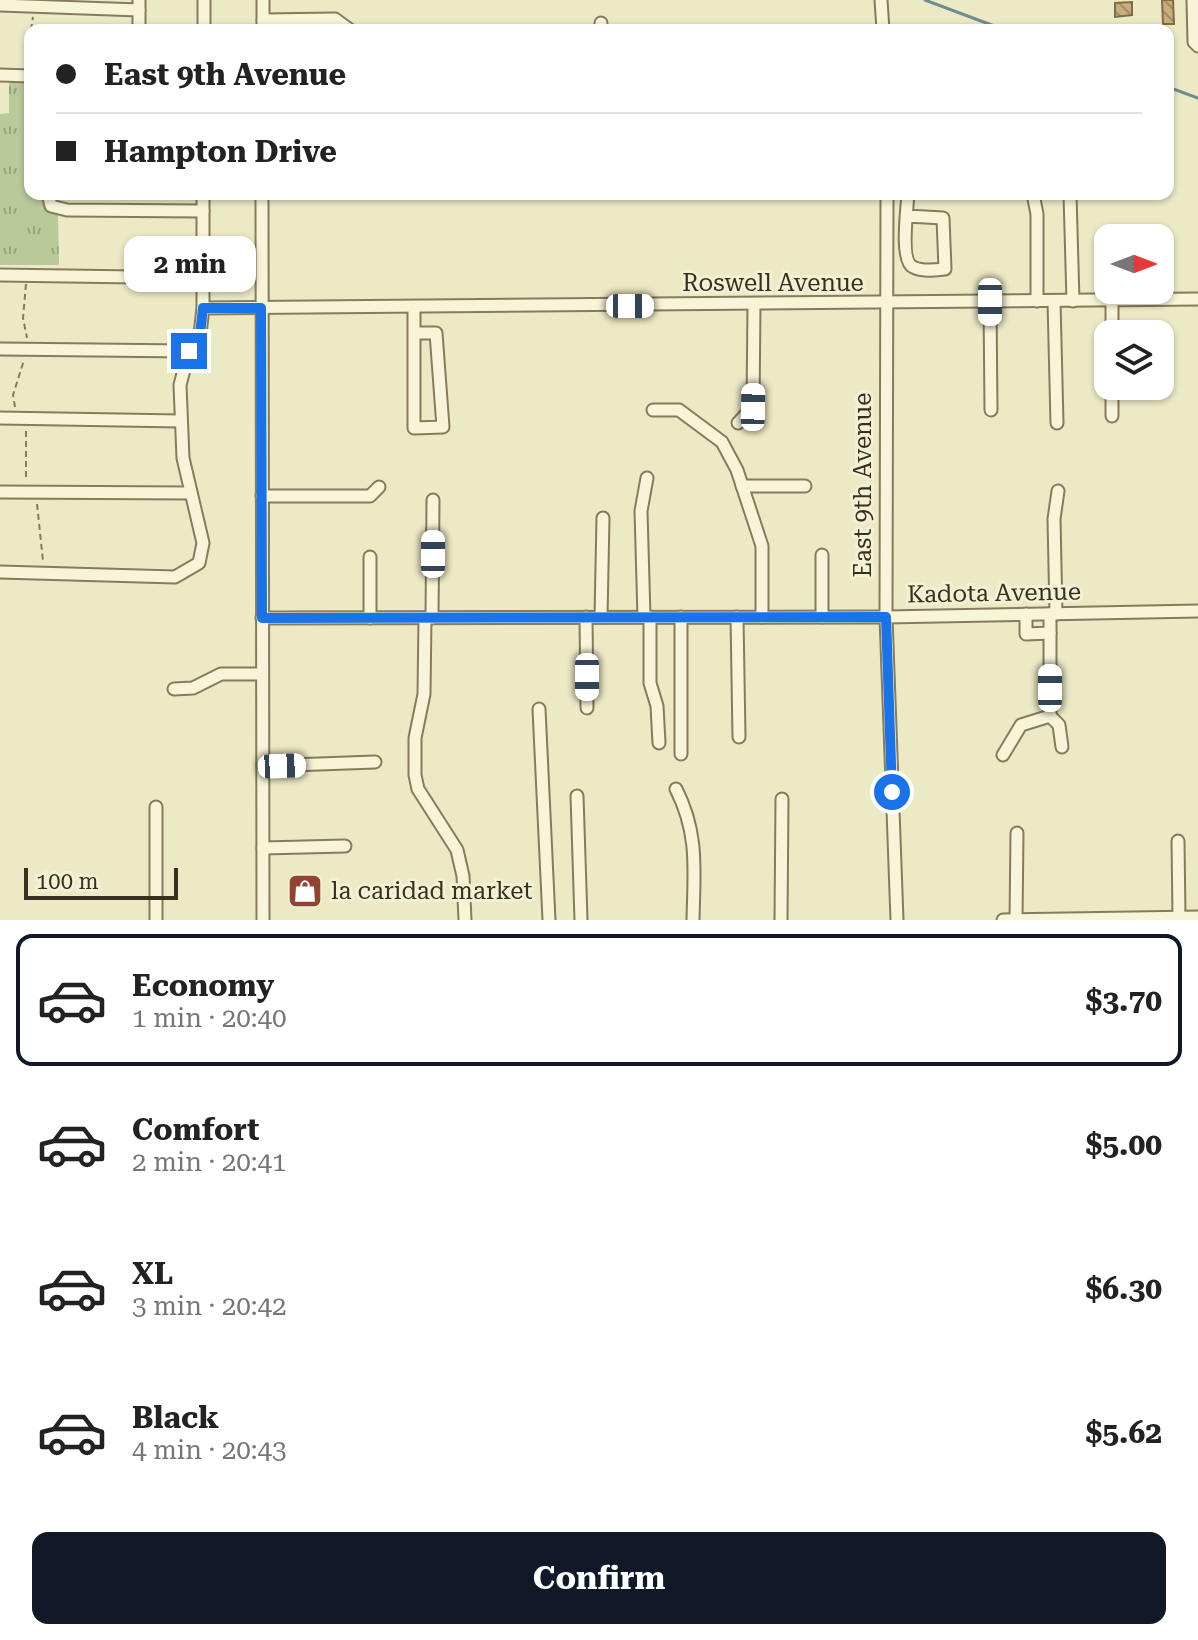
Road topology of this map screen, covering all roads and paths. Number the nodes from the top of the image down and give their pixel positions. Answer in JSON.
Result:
{"nodes":[{"id":1,"x":204,"y":0,"type":"edge"},
{"id":2,"x":263,"y":0,"type":"edge"},
{"id":3,"x":881,"y":0,"type":"edge"},
{"id":4,"x":1193,"y":0,"type":"edge"},
{"id":5,"x":0,"y":5,"type":"edge"},
{"id":6,"x":139,"y":5,"type":"edge"},
{"id":7,"x":204,"y":24,"type":"edge"},
{"id":8,"x":263,"y":24,"type":"edge"},
{"id":9,"x":275,"y":24,"type":"edge"},
{"id":10,"x":342,"y":24,"type":"edge"},
{"id":11,"x":883,"y":24,"type":"edge"},
{"id":12,"x":1196,"y":44,"type":"edge"},
{"id":13,"x":0,"y":75,"type":"edge"},
{"id":14,"x":24,"y":76,"type":"edge"},
{"id":15,"x":50,"y":200,"type":"edge"},
{"id":16,"x":203,"y":200,"type":"edge"},
{"id":17,"x":262,"y":200,"type":"edge"},
{"id":18,"x":887,"y":200,"type":"edge"},
{"id":19,"x":908,"y":200,"type":"edge"},
{"id":20,"x":1034,"y":200,"type":"edge"},
{"id":21,"x":1070,"y":200,"type":"edge"},
{"id":22,"x":203,"y":211,"type":"junction"},
{"id":23,"x":907,"y":216,"type":"junction"},
{"id":24,"x":0,"y":275,"type":"edge"},
{"id":25,"x":203,"y":278,"type":"junction"},
{"id":26,"x":1174,"y":299,"type":"edge"},
{"id":27,"x":1198,"y":299,"type":"edge"},
{"id":28,"x":1094,"y":300,"type":"edge"},
{"id":29,"x":1037,"y":301,"type":"junction"},
{"id":30,"x":1054,"y":301,"type":"junction"},
{"id":31,"x":1073,"y":301,"type":"junction"},
{"id":32,"x":990,"y":302,"type":"junction"},
{"id":33,"x":884,"y":304,"type":"junction"},
{"id":34,"x":754,"y":305,"type":"junction"},
{"id":35,"x":414,"y":307,"type":"junction"},
{"id":36,"x":203,"y":308,"type":"junction"},
{"id":37,"x":261,"y":308,"type":"junction"},
{"id":38,"x":414,"y":333,"type":"junction"},
{"id":39,"x":0,"y":349,"type":"edge"},
{"id":40,"x":189,"y":351,"type":"junction"},
{"id":41,"x":1112,"y":400,"type":"edge"},
{"id":42,"x":653,"y":410,"type":"dead end"},
{"id":43,"x":991,"y":410,"type":"dead end"},
{"id":44,"x":1112,"y":416,"type":"dead end"},
{"id":45,"x":0,"y":418,"type":"edge"},
{"id":46,"x":180,"y":421,"type":"junction"},
{"id":47,"x":738,"y":423,"type":"dead end"},
{"id":48,"x":1057,"y":423,"type":"dead end"},
{"id":49,"x":647,"y":478,"type":"dead end"},
{"id":50,"x":742,"y":486,"type":"junction"},
{"id":51,"x":805,"y":486,"type":"dead end"},
{"id":52,"x":379,"y":487,"type":"dead end"},
{"id":53,"x":1058,"y":491,"type":"dead end"},
{"id":54,"x":0,"y":492,"type":"edge"},
{"id":55,"x":191,"y":493,"type":"junction"},
{"id":56,"x":262,"y":496,"type":"junction"},
{"id":57,"x":433,"y":500,"type":"dead end"},
{"id":58,"x":603,"y":518,"type":"dead end"},
{"id":59,"x":822,"y":555,"type":"dead end"},
{"id":60,"x":370,"y":557,"type":"dead end"},
{"id":61,"x":0,"y":572,"type":"edge"},
{"id":62,"x":1198,"y":611,"type":"edge"},
{"id":63,"x":1026,"y":614,"type":"junction"},
{"id":64,"x":1053,"y":614,"type":"junction"},
{"id":65,"x":586,"y":617,"type":"junction"},
{"id":66,"x":601,"y":617,"type":"junction"},
{"id":67,"x":647,"y":617,"type":"junction"},
{"id":68,"x":681,"y":617,"type":"junction"},
{"id":69,"x":737,"y":617,"type":"junction"},
{"id":70,"x":762,"y":617,"type":"junction"},
{"id":71,"x":822,"y":617,"type":"junction"},
{"id":72,"x":886,"y":617,"type":"junction"},
{"id":73,"x":262,"y":618,"type":"junction"},
{"id":74,"x":370,"y":618,"type":"junction"},
{"id":75,"x":429,"y":618,"type":"junction"},
{"id":76,"x":1050,"y":633,"type":"junction"},
{"id":77,"x":262,"y":674,"type":"junction"},
{"id":78,"x":174,"y":689,"type":"dead end"},
{"id":79,"x":587,"y":708,"type":"dead end"},
{"id":80,"x":539,"y":709,"type":"dead end"},
{"id":81,"x":1050,"y":716,"type":"junction"},
{"id":82,"x":739,"y":737,"type":"dead end"},
{"id":83,"x":659,"y":743,"type":"dead end"},
{"id":84,"x":1062,"y":747,"type":"dead end"},
{"id":85,"x":681,"y":754,"type":"dead end"},
{"id":86,"x":1003,"y":755,"type":"dead end"},
{"id":87,"x":375,"y":762,"type":"dead end"},
{"id":88,"x":263,"y":766,"type":"junction"},
{"id":89,"x":676,"y":789,"type":"dead end"},
{"id":90,"x":577,"y":796,"type":"dead end"},
{"id":91,"x":782,"y":799,"type":"dead end"},
{"id":92,"x":156,"y":807,"type":"dead end"},
{"id":93,"x":1017,"y":833,"type":"dead end"},
{"id":94,"x":1178,"y":841,"type":"dead end"},
{"id":95,"x":345,"y":846,"type":"dead end"},
{"id":96,"x":263,"y":848,"type":"junction"},
{"id":97,"x":1198,"y":917,"type":"edge"},
{"id":98,"x":1179,"y":918,"type":"junction"},
{"id":99,"x":1141,"y":919,"type":"edge"},
{"id":100,"x":156,"y":920,"type":"edge"},
{"id":101,"x":263,"y":920,"type":"edge"},
{"id":102,"x":465,"y":920,"type":"edge"},
{"id":103,"x":549,"y":920,"type":"edge"},
{"id":104,"x":581,"y":920,"type":"edge"},
{"id":105,"x":693,"y":920,"type":"edge"},
{"id":106,"x":781,"y":920,"type":"edge"},
{"id":107,"x":897,"y":920,"type":"edge"},
{"id":108,"x":1003,"y":920,"type":"edge"},
{"id":109,"x":1016,"y":920,"type":"edge"}],
"edges":[{"from":1,"to":7,"type":"street"},
{"from":2,"to":8,"type":"street"},
{"from":3,"to":11,"type":"street"},
{"from":4,"to":12,"type":"street"},
{"from":5,"to":6,"type":"street"},
{"from":9,"to":10,"type":"street"},
{"from":13,"to":14,"type":"street"},
{"from":15,"to":22,"type":"street"},
{"from":16,"to":22,"type":"street"},
{"from":17,"to":37,"type":"street"},
{"from":18,"to":33,"type":"street","name":"East 9th Avenue"},
{"from":19,"to":23,"type":"street"},
{"from":20,"to":29,"type":"street"},
{"from":21,"to":31,"type":"street"},
{"from":22,"to":25,"type":"street"},
{"from":23,"to":23,"type":"street"},
{"from":24,"to":25,"type":"street"},
{"from":25,"to":36,"type":"street"},
{"from":26,"to":27,"type":"street","name":"Roswell Avenue"},
{"from":28,"to":31,"type":"street","name":"Roswell Avenue"},
{"from":29,"to":30,"type":"street","name":"Roswell Avenue"},
{"from":29,"to":32,"type":"street","name":"Roswell Avenue"},
{"from":30,"to":31,"type":"street","name":"Roswell Avenue"},
{"from":30,"to":48,"type":"street"},
{"from":32,"to":33,"type":"street","name":"Roswell Avenue"},
{"from":32,"to":43,"type":"street"},
{"from":33,"to":34,"type":"street","name":"Roswell Avenue"},
{"from":33,"to":72,"type":"street","name":"East 9th Avenue"},
{"from":34,"to":35,"type":"street","name":"Roswell Avenue"},
{"from":34,"to":47,"type":"street"},
{"from":35,"to":37,"type":"street","name":"Roswell Avenue"},
{"from":35,"to":38,"type":"street"},
{"from":36,"to":37,"type":"street","name":"Roswell Avenue"},
{"from":36,"to":40,"type":"street"},
{"from":37,"to":56,"type":"street"},
{"from":38,"to":38,"type":"street"},
{"from":39,"to":40,"type":"street"},
{"from":40,"to":46,"type":"street"},
{"from":41,"to":44,"type":"street"},
{"from":42,"to":50,"type":"street"},
{"from":45,"to":46,"type":"street"},
{"from":46,"to":55,"type":"street"},
{"from":49,"to":67,"type":"street"},
{"from":50,"to":51,"type":"street"},
{"from":50,"to":70,"type":"street"},
{"from":52,"to":56,"type":"street"},
{"from":53,"to":64,"type":"street"},
{"from":54,"to":55,"type":"street"},
{"from":55,"to":61,"type":"street"},
{"from":56,"to":73,"type":"street"},
{"from":57,"to":75,"type":"street"},
{"from":58,"to":66,"type":"street"},
{"from":59,"to":71,"type":"street"},
{"from":60,"to":74,"type":"street"},
{"from":62,"to":64,"type":"street","name":"Kadota Avenue"},
{"from":63,"to":64,"type":"street","name":"Kadota Avenue"},
{"from":63,"to":72,"type":"street","name":"Kadota Avenue"},
{"from":63,"to":76,"type":"street"},
{"from":64,"to":76,"type":"street"},
{"from":65,"to":66,"type":"street","name":"Kadota Avenue"},
{"from":65,"to":75,"type":"street","name":"Kadota Avenue"},
{"from":65,"to":79,"type":"street"},
{"from":66,"to":67,"type":"street","name":"Kadota Avenue"},
{"from":67,"to":68,"type":"street","name":"Kadota Avenue"},
{"from":67,"to":83,"type":"street"},
{"from":68,"to":69,"type":"street","name":"Kadota Avenue"},
{"from":68,"to":85,"type":"street"},
{"from":69,"to":70,"type":"street","name":"Kadota Avenue"},
{"from":69,"to":82,"type":"street"},
{"from":70,"to":71,"type":"street","name":"Kadota Avenue"},
{"from":71,"to":72,"type":"street","name":"Kadota Avenue"},
{"from":72,"to":107,"type":"street","name":"East 9th Avenue"},
{"from":73,"to":74,"type":"street","name":"Kadota Avenue"},
{"from":73,"to":77,"type":"street"},
{"from":74,"to":75,"type":"street","name":"Kadota Avenue"},
{"from":75,"to":102,"type":"street"},
{"from":76,"to":81,"type":"street"},
{"from":77,"to":78,"type":"street"},
{"from":77,"to":88,"type":"street"},
{"from":80,"to":103,"type":"street"},
{"from":81,"to":84,"type":"street"},
{"from":81,"to":86,"type":"street"},
{"from":87,"to":88,"type":"street"},
{"from":88,"to":96,"type":"street"},
{"from":89,"to":105,"type":"street"},
{"from":90,"to":104,"type":"street"},
{"from":91,"to":106,"type":"street"},
{"from":92,"to":100,"type":"street"},
{"from":93,"to":109,"type":"street"},
{"from":94,"to":98,"type":"street"},
{"from":95,"to":96,"type":"street"},
{"from":96,"to":101,"type":"street"},
{"from":97,"to":98,"type":"street"},
{"from":98,"to":99,"type":"street"},
{"from":99,"to":109,"type":"street"},
{"from":108,"to":109,"type":"street"}]}
